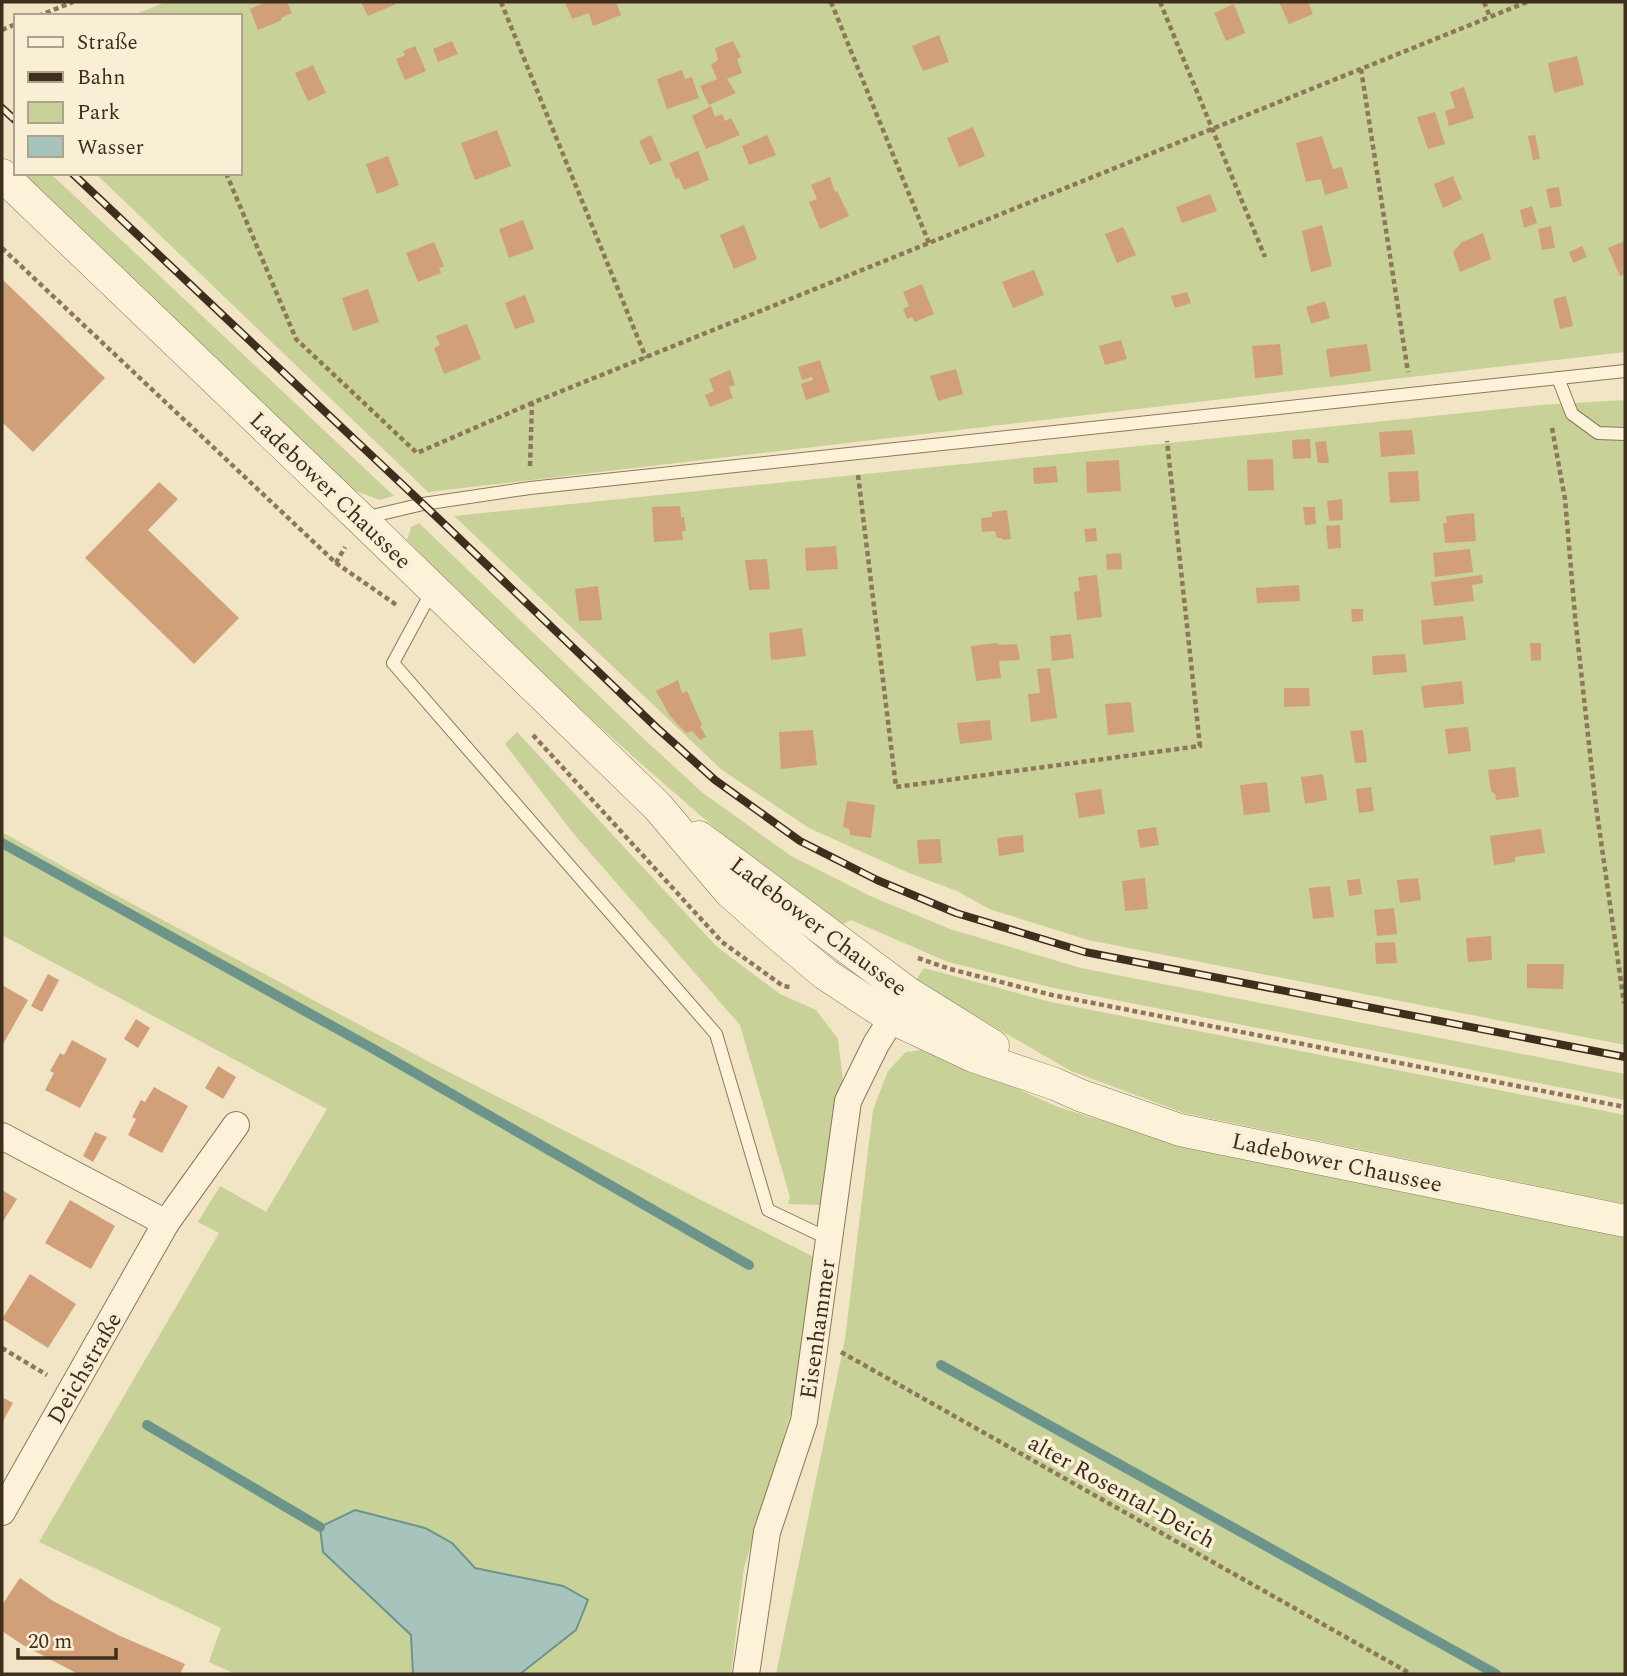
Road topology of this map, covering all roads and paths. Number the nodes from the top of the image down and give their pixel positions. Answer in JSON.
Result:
{"nodes":[{"id":1,"x":73,"y":2,"type":"edge"},
{"id":2,"x":502,"y":2,"type":"edge"},
{"id":3,"x":831,"y":2,"type":"edge"},
{"id":4,"x":1160,"y":2,"type":"edge"},
{"id":5,"x":1484,"y":2,"type":"edge"},
{"id":6,"x":1527,"y":2,"type":"edge"},
{"id":7,"x":43,"y":14,"type":"edge"},
{"id":8,"x":1490,"y":17,"type":"junction"},
{"id":9,"x":1361,"y":69,"type":"junction"},
{"id":10,"x":1213,"y":129,"type":"junction"},
{"id":11,"x":2,"y":175,"type":"edge"},
{"id":12,"x":227,"y":175,"type":"edge"},
{"id":13,"x":929,"y":243,"type":"junction"},
{"id":14,"x":2,"y":248,"type":"edge"},
{"id":15,"x":1265,"y":257,"type":"dead end"},
{"id":16,"x":646,"y":358,"type":"junction"},
{"id":17,"x":1625,"y":371,"type":"edge"},
{"id":18,"x":1543,"y":379,"type":"junction"},
{"id":19,"x":1558,"y":379,"type":"junction"},
{"id":20,"x":1411,"y":393,"type":"junction"},
{"id":21,"x":532,"y":403,"type":"junction"},
{"id":22,"x":1165,"y":419,"type":"junction"},
{"id":23,"x":1625,"y":434,"type":"edge"},
{"id":24,"x":856,"y":453,"type":"junction"},
{"id":25,"x":530,"y":488,"type":"junction"},
{"id":26,"x":361,"y":519,"type":"junction"},
{"id":27,"x":434,"y":589,"type":"junction"},
{"id":28,"x":418,"y":619,"type":"junction"},
{"id":29,"x":525,"y":725,"type":"dead end"},
{"id":30,"x":913,"y":956,"type":"dead end"},
{"id":31,"x":793,"y":988,"type":"dead end"},
{"id":32,"x":1624,"y":1003,"type":"edge"},
{"id":33,"x":900,"y":1005,"type":"junction"},
{"id":34,"x":1625,"y":1107,"type":"edge"},
{"id":35,"x":236,"y":1125,"type":"dead end"},
{"id":36,"x":2,"y":1136,"type":"edge"},
{"id":37,"x":1625,"y":1221,"type":"edge"},
{"id":38,"x":166,"y":1223,"type":"junction"},
{"id":39,"x":829,"y":1239,"type":"junction"},
{"id":40,"x":816,"y":1338,"type":"junction"},
{"id":41,"x":2,"y":1348,"type":"edge"},
{"id":42,"x":72,"y":1390,"type":"junction"},
{"id":43,"x":2,"y":1512,"type":"edge"},
{"id":44,"x":746,"y":1674,"type":"edge"},
{"id":45,"x":1411,"y":1674,"type":"edge"}],
"edges":[{"from":1,"to":7,"type":"path"},
{"from":2,"to":16,"type":"path"},
{"from":3,"to":13,"type":"path"},
{"from":4,"to":10,"type":"path"},
{"from":5,"to":8,"type":"path"},
{"from":6,"to":8,"type":"path"},
{"from":8,"to":9,"type":"path"},
{"from":9,"to":10,"type":"path"},
{"from":9,"to":20,"type":"path"},
{"from":10,"to":13,"type":"path"},
{"from":10,"to":15,"type":"path"},
{"from":11,"to":26,"type":"street","name":"Ladebower Chaussee"},
{"from":12,"to":21,"type":"path"},
{"from":13,"to":16,"type":"path"},
{"from":14,"to":28,"type":"path"},
{"from":16,"to":21,"type":"path"},
{"from":17,"to":19,"type":"lane"},
{"from":18,"to":19,"type":"lane"},
{"from":18,"to":20,"type":"lane"},
{"from":18,"to":32,"type":"path"},
{"from":19,"to":23,"type":"lane"},
{"from":20,"to":22,"type":"lane"},
{"from":21,"to":25,"type":"path"},
{"from":22,"to":24,"type":"lane"},
{"from":22,"to":24,"type":"path"},
{"from":24,"to":25,"type":"lane"},
{"from":25,"to":26,"type":"lane"},
{"from":26,"to":27,"type":"street","name":"Ladebower Chaussee"},
{"from":27,"to":28,"type":"lane"},
{"from":27,"to":33,"type":"street","name":"Ladebower Chaussee"},
{"from":28,"to":39,"type":"lane"},
{"from":29,"to":31,"type":"path"},
{"from":30,"to":34,"type":"path"},
{"from":33,"to":37,"type":"street","name":"Ladebower Chaussee"},
{"from":33,"to":39,"type":"street","name":"Eisenhammer"},
{"from":35,"to":38,"type":"street","name":"Deichstraße"},
{"from":36,"to":38,"type":"street"},
{"from":38,"to":42,"type":"street","name":"Deichstraße"},
{"from":39,"to":40,"type":"street","name":"Eisenhammer"},
{"from":40,"to":44,"type":"street","name":"Eisenhammer"},
{"from":40,"to":45,"type":"path","name":"alter Rosental-Deich"},
{"from":41,"to":42,"type":"path"},
{"from":42,"to":43,"type":"street","name":"Deichstraße"}]}
